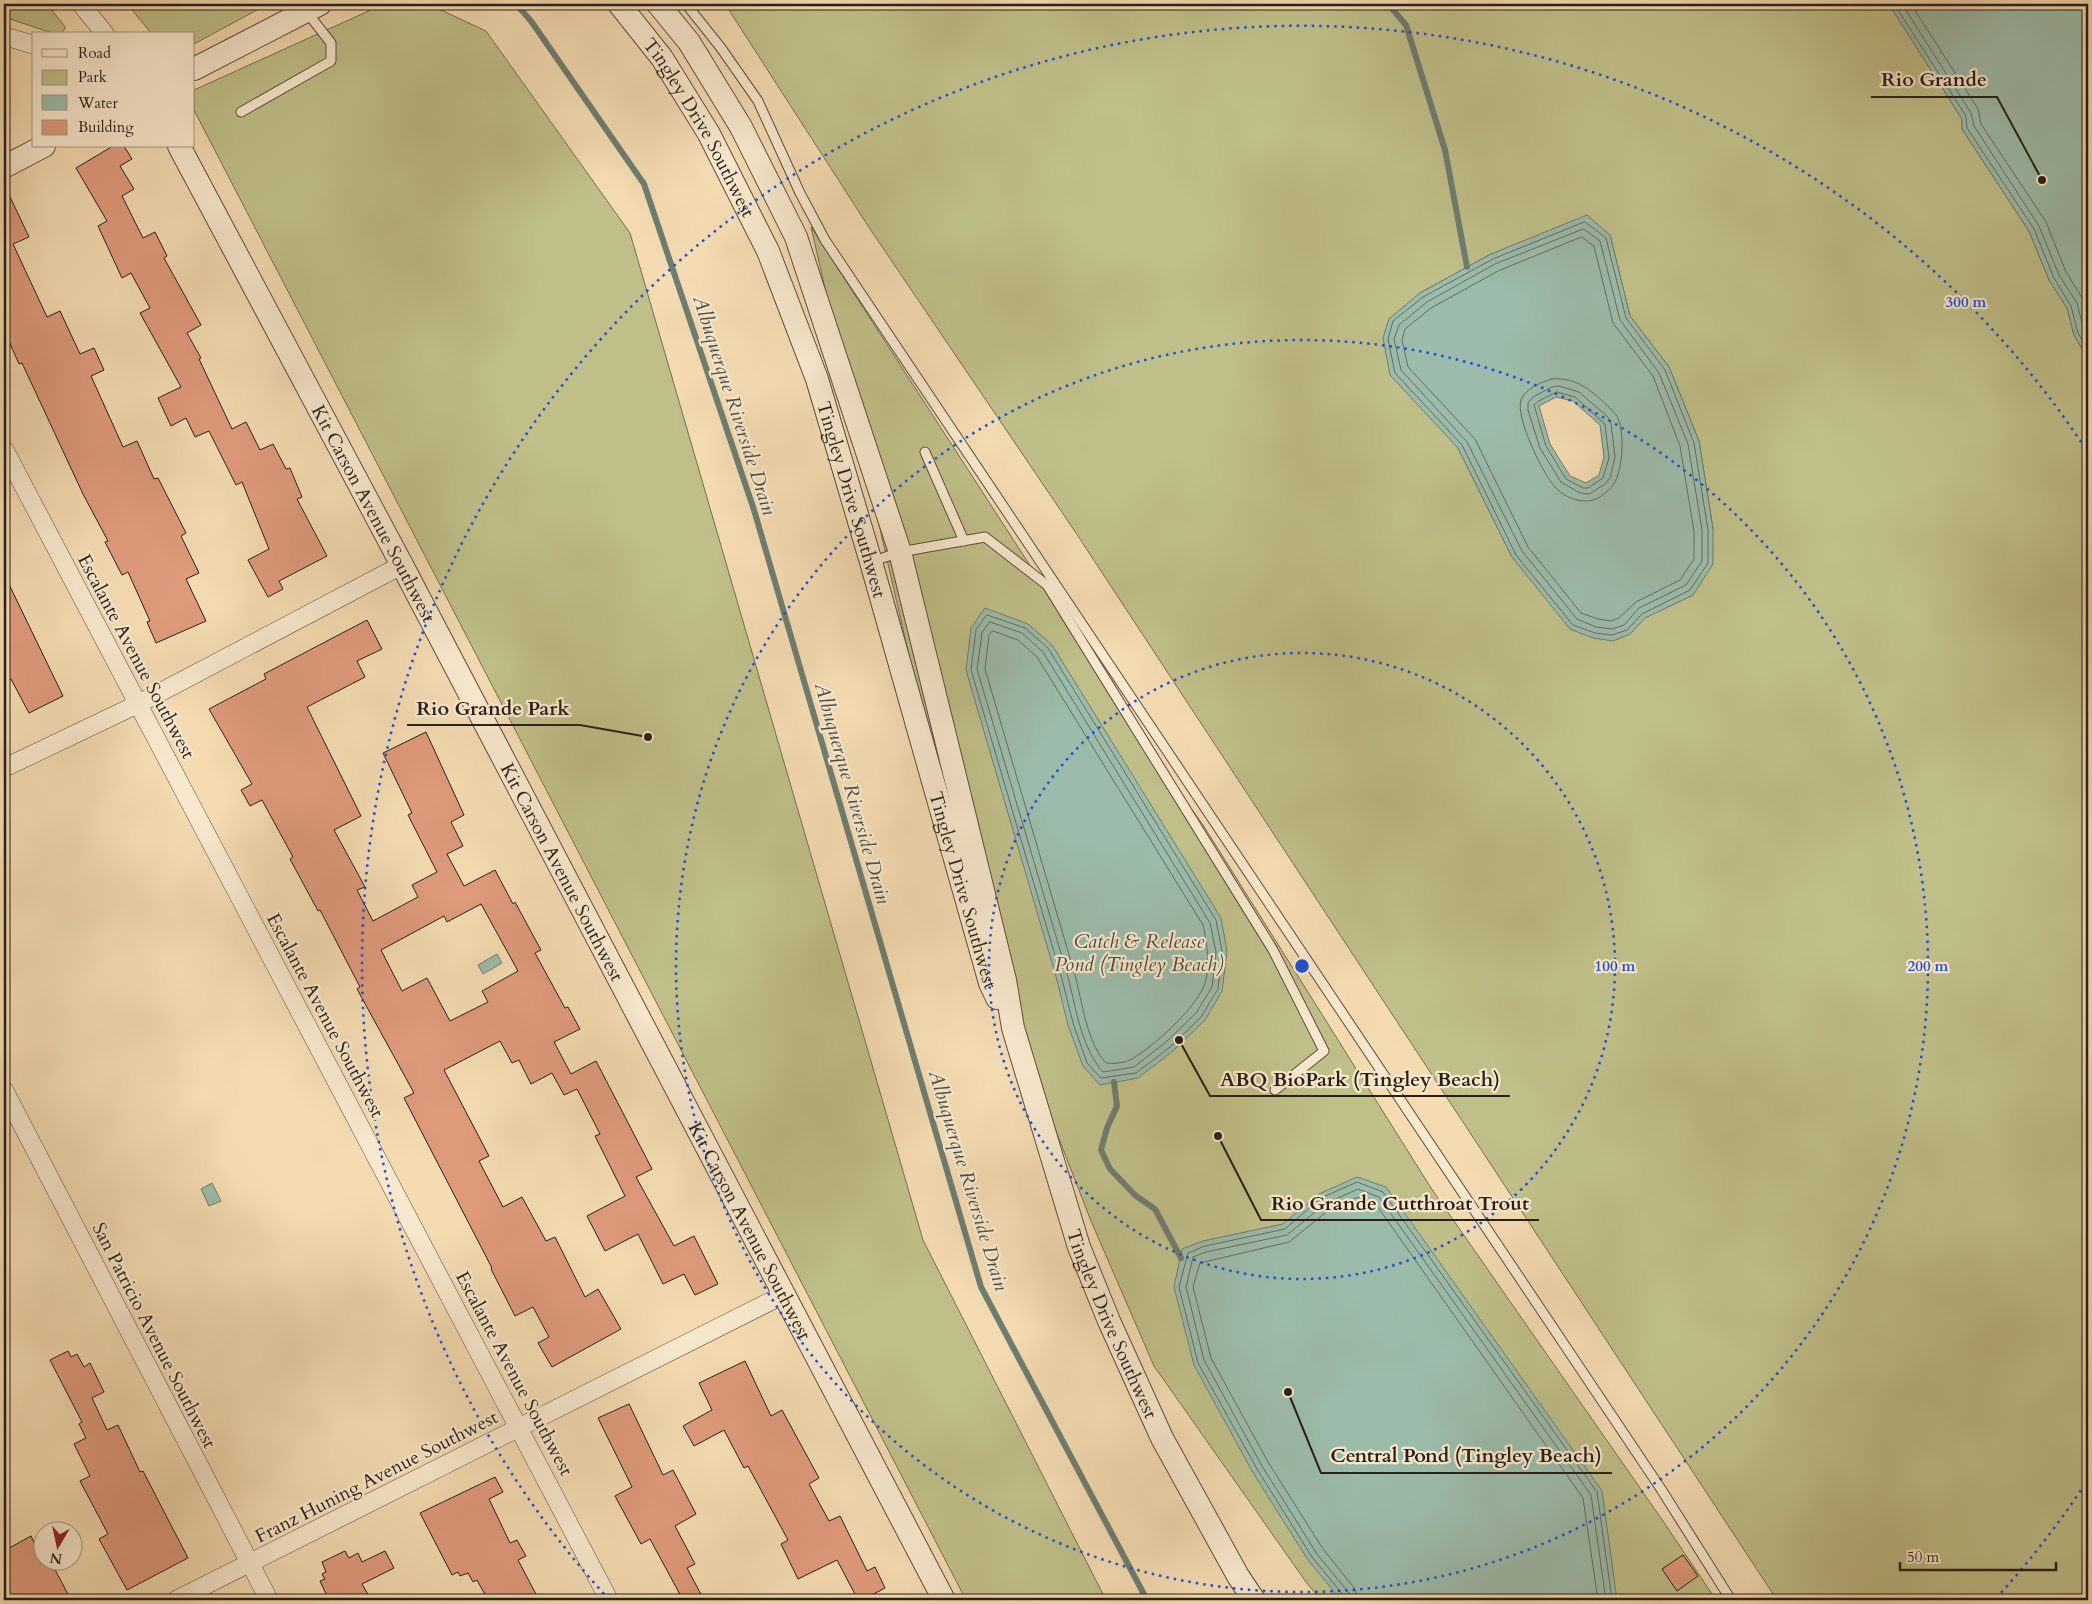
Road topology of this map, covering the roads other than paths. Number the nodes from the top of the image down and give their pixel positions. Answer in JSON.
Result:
{"nodes":[{"id":1,"x":81,"y":4,"type":"edge"},
{"id":2,"x":619,"y":4,"type":"edge"},
{"id":3,"x":658,"y":4,"type":"edge"},
{"id":4,"x":686,"y":4,"type":"edge"},
{"id":5,"x":313,"y":7,"type":"edge"},
{"id":6,"x":103,"y":32,"type":"edge"},
{"id":7,"x":4,"y":36,"type":"edge"},
{"id":8,"x":32,"y":44,"type":"edge"},
{"id":9,"x":195,"y":68,"type":"edge"},
{"id":10,"x":241,"y":112,"type":"dead end"},
{"id":11,"x":40,"y":148,"type":"edge"},
{"id":12,"x":180,"y":148,"type":"edge"},
{"id":13,"x":4,"y":167,"type":"edge"},
{"id":14,"x":4,"y":449,"type":"edge"},
{"id":15,"x":926,"y":452,"type":"dead end"},
{"id":16,"x":964,"y":541,"type":"junction"},
{"id":17,"x":900,"y":552,"type":"junction"},
{"id":18,"x":871,"y":562,"type":"junction"},
{"id":19,"x":402,"y":565,"type":"junction"},
{"id":20,"x":138,"y":704,"type":"junction"},
{"id":21,"x":4,"y":768,"type":"edge"},
{"id":22,"x":1012,"y":1028,"type":"junction"},
{"id":23,"x":4,"y":1090,"type":"edge"},
{"id":24,"x":1275,"y":1090,"type":"dead end"},
{"id":25,"x":783,"y":1294,"type":"junction"},
{"id":26,"x":519,"y":1427,"type":"junction"},
{"id":27,"x":250,"y":1563,"type":"junction"},
{"id":28,"x":176,"y":1600,"type":"edge"},
{"id":29,"x":269,"y":1600,"type":"edge"},
{"id":30,"x":609,"y":1600,"type":"edge"},
{"id":31,"x":944,"y":1600,"type":"edge"},
{"id":32,"x":1254,"y":1600,"type":"edge"},
{"id":33,"x":1731,"y":1600,"type":"edge"}],
"edges":[{"from":1,"to":6,"type":"street"},
{"from":2,"to":18,"type":"street","name":"Tingley Drive Southwest"},
{"from":3,"to":17,"type":"street","name":"Tingley Drive Southwest"},
{"from":4,"to":33,"type":"lane"},
{"from":5,"to":9,"type":"street"},
{"from":5,"to":10,"type":"lane"},
{"from":7,"to":8,"type":"street"},
{"from":11,"to":13,"type":"street"},
{"from":12,"to":19,"type":"street","name":"Kit Carson Avenue Southwest"},
{"from":14,"to":20,"type":"street","name":"Escalante Avenue Southwest"},
{"from":15,"to":16,"type":"lane"},
{"from":16,"to":17,"type":"lane"},
{"from":16,"to":24,"type":"lane"},
{"from":17,"to":18,"type":"lane"},
{"from":17,"to":22,"type":"street","name":"Tingley Drive Southwest"},
{"from":18,"to":22,"type":"street","name":"Tingley Drive Southwest"},
{"from":19,"to":20,"type":"street"},
{"from":19,"to":25,"type":"street","name":"Kit Carson Avenue Southwest"},
{"from":20,"to":21,"type":"street"},
{"from":20,"to":26,"type":"street","name":"Escalante Avenue Southwest"},
{"from":22,"to":32,"type":"street","name":"Tingley Drive Southwest"},
{"from":23,"to":27,"type":"street","name":"San Patricio Avenue Southwest"},
{"from":25,"to":26,"type":"street","name":"Franz Huning Avenue Southwest"},
{"from":25,"to":31,"type":"street","name":"Kit Carson Avenue Southwest"},
{"from":26,"to":27,"type":"street","name":"Franz Huning Avenue Southwest"},
{"from":26,"to":30,"type":"street","name":"Escalante Avenue Southwest"},
{"from":27,"to":28,"type":"street","name":"Franz Huning Avenue Southwest"},
{"from":27,"to":29,"type":"street","name":"San Patricio Avenue Southwest"}]}
